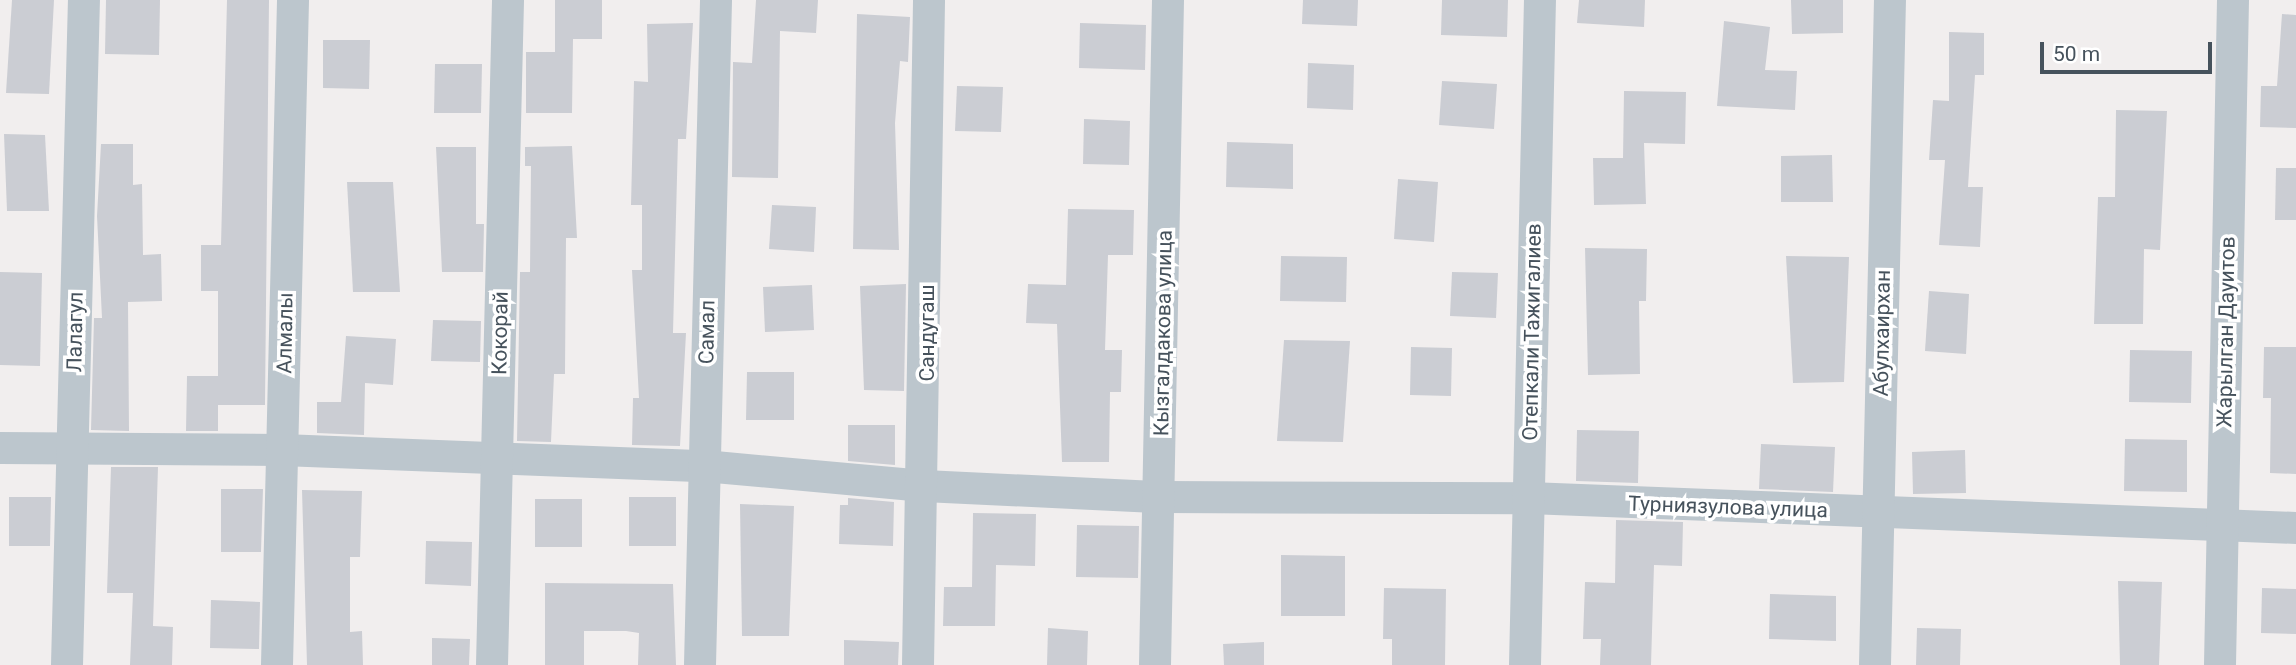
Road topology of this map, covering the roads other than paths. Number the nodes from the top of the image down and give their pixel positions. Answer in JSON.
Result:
{"nodes":[{"id":1,"x":84,"y":0,"type":"edge"},
{"id":2,"x":293,"y":0,"type":"edge"},
{"id":3,"x":508,"y":0,"type":"edge"},
{"id":4,"x":716,"y":0,"type":"edge"},
{"id":5,"x":929,"y":0,"type":"edge"},
{"id":6,"x":1168,"y":0,"type":"edge"},
{"id":7,"x":1540,"y":0,"type":"edge"},
{"id":8,"x":1890,"y":0,"type":"edge"},
{"id":9,"x":2233,"y":0,"type":"edge"},
{"id":10,"x":0,"y":448,"type":"edge"},
{"id":11,"x":72,"y":450,"type":"junction"},
{"id":12,"x":282,"y":450,"type":"junction"},
{"id":13,"x":497,"y":460,"type":"junction"},
{"id":14,"x":704,"y":466,"type":"junction"},
{"id":15,"x":924,"y":486,"type":"junction"},
{"id":16,"x":1161,"y":497,"type":"junction"},
{"id":17,"x":1529,"y":498,"type":"junction"},
{"id":18,"x":1878,"y":513,"type":"junction"},
{"id":19,"x":2222,"y":526,"type":"junction"},
{"id":20,"x":2296,"y":528,"type":"edge"},
{"id":21,"x":67,"y":665,"type":"edge"},
{"id":22,"x":277,"y":665,"type":"edge"},
{"id":23,"x":492,"y":665,"type":"edge"},
{"id":24,"x":699,"y":665,"type":"edge"},
{"id":25,"x":918,"y":665,"type":"edge"},
{"id":26,"x":1155,"y":665,"type":"edge"},
{"id":27,"x":1525,"y":665,"type":"edge"},
{"id":28,"x":1875,"y":665,"type":"edge"},
{"id":29,"x":2220,"y":665,"type":"edge"}],
"edges":[{"from":1,"to":11,"type":"street","name":"Лалагул"},
{"from":2,"to":12,"type":"street","name":"Алмалы"},
{"from":3,"to":13,"type":"street","name":"Кокорай"},
{"from":4,"to":14,"type":"street","name":"Самал"},
{"from":5,"to":15,"type":"street","name":"Сандугаш"},
{"from":6,"to":16,"type":"street","name":"Кызгалдакова улица"},
{"from":7,"to":17,"type":"street","name":"Отепкали Тажигалиев"},
{"from":8,"to":18,"type":"street","name":"Абулхаирхан"},
{"from":9,"to":19,"type":"street","name":"Жарылган Дауитов"},
{"from":10,"to":11,"type":"street","name":"Турниязулова улица"},
{"from":11,"to":12,"type":"street","name":"Турниязулова улица"},
{"from":11,"to":21,"type":"street","name":"Лалагул"},
{"from":12,"to":13,"type":"street","name":"Турниязулова улица"},
{"from":12,"to":22,"type":"street","name":"Алмалы"},
{"from":13,"to":14,"type":"street","name":"Турниязулова улица"},
{"from":13,"to":23,"type":"street","name":"Кокорай"},
{"from":14,"to":15,"type":"street","name":"Турниязулова улица"},
{"from":14,"to":24,"type":"street","name":"Самал"},
{"from":15,"to":16,"type":"street","name":"Турниязулова улица"},
{"from":15,"to":25,"type":"street","name":"Сандугаш"},
{"from":16,"to":17,"type":"street","name":"Турниязулова улица"},
{"from":16,"to":26,"type":"street","name":"Кызгалдакова улица"},
{"from":17,"to":18,"type":"street","name":"Турниязулова улица"},
{"from":17,"to":27,"type":"street","name":"Отепкали Тажигалиев"},
{"from":18,"to":19,"type":"street","name":"Турниязулова улица"},
{"from":18,"to":28,"type":"street","name":"Абулхаирхан"},
{"from":19,"to":20,"type":"street","name":"Турниязулова улица"},
{"from":19,"to":29,"type":"street","name":"Жарылган Дауитов"}]}
